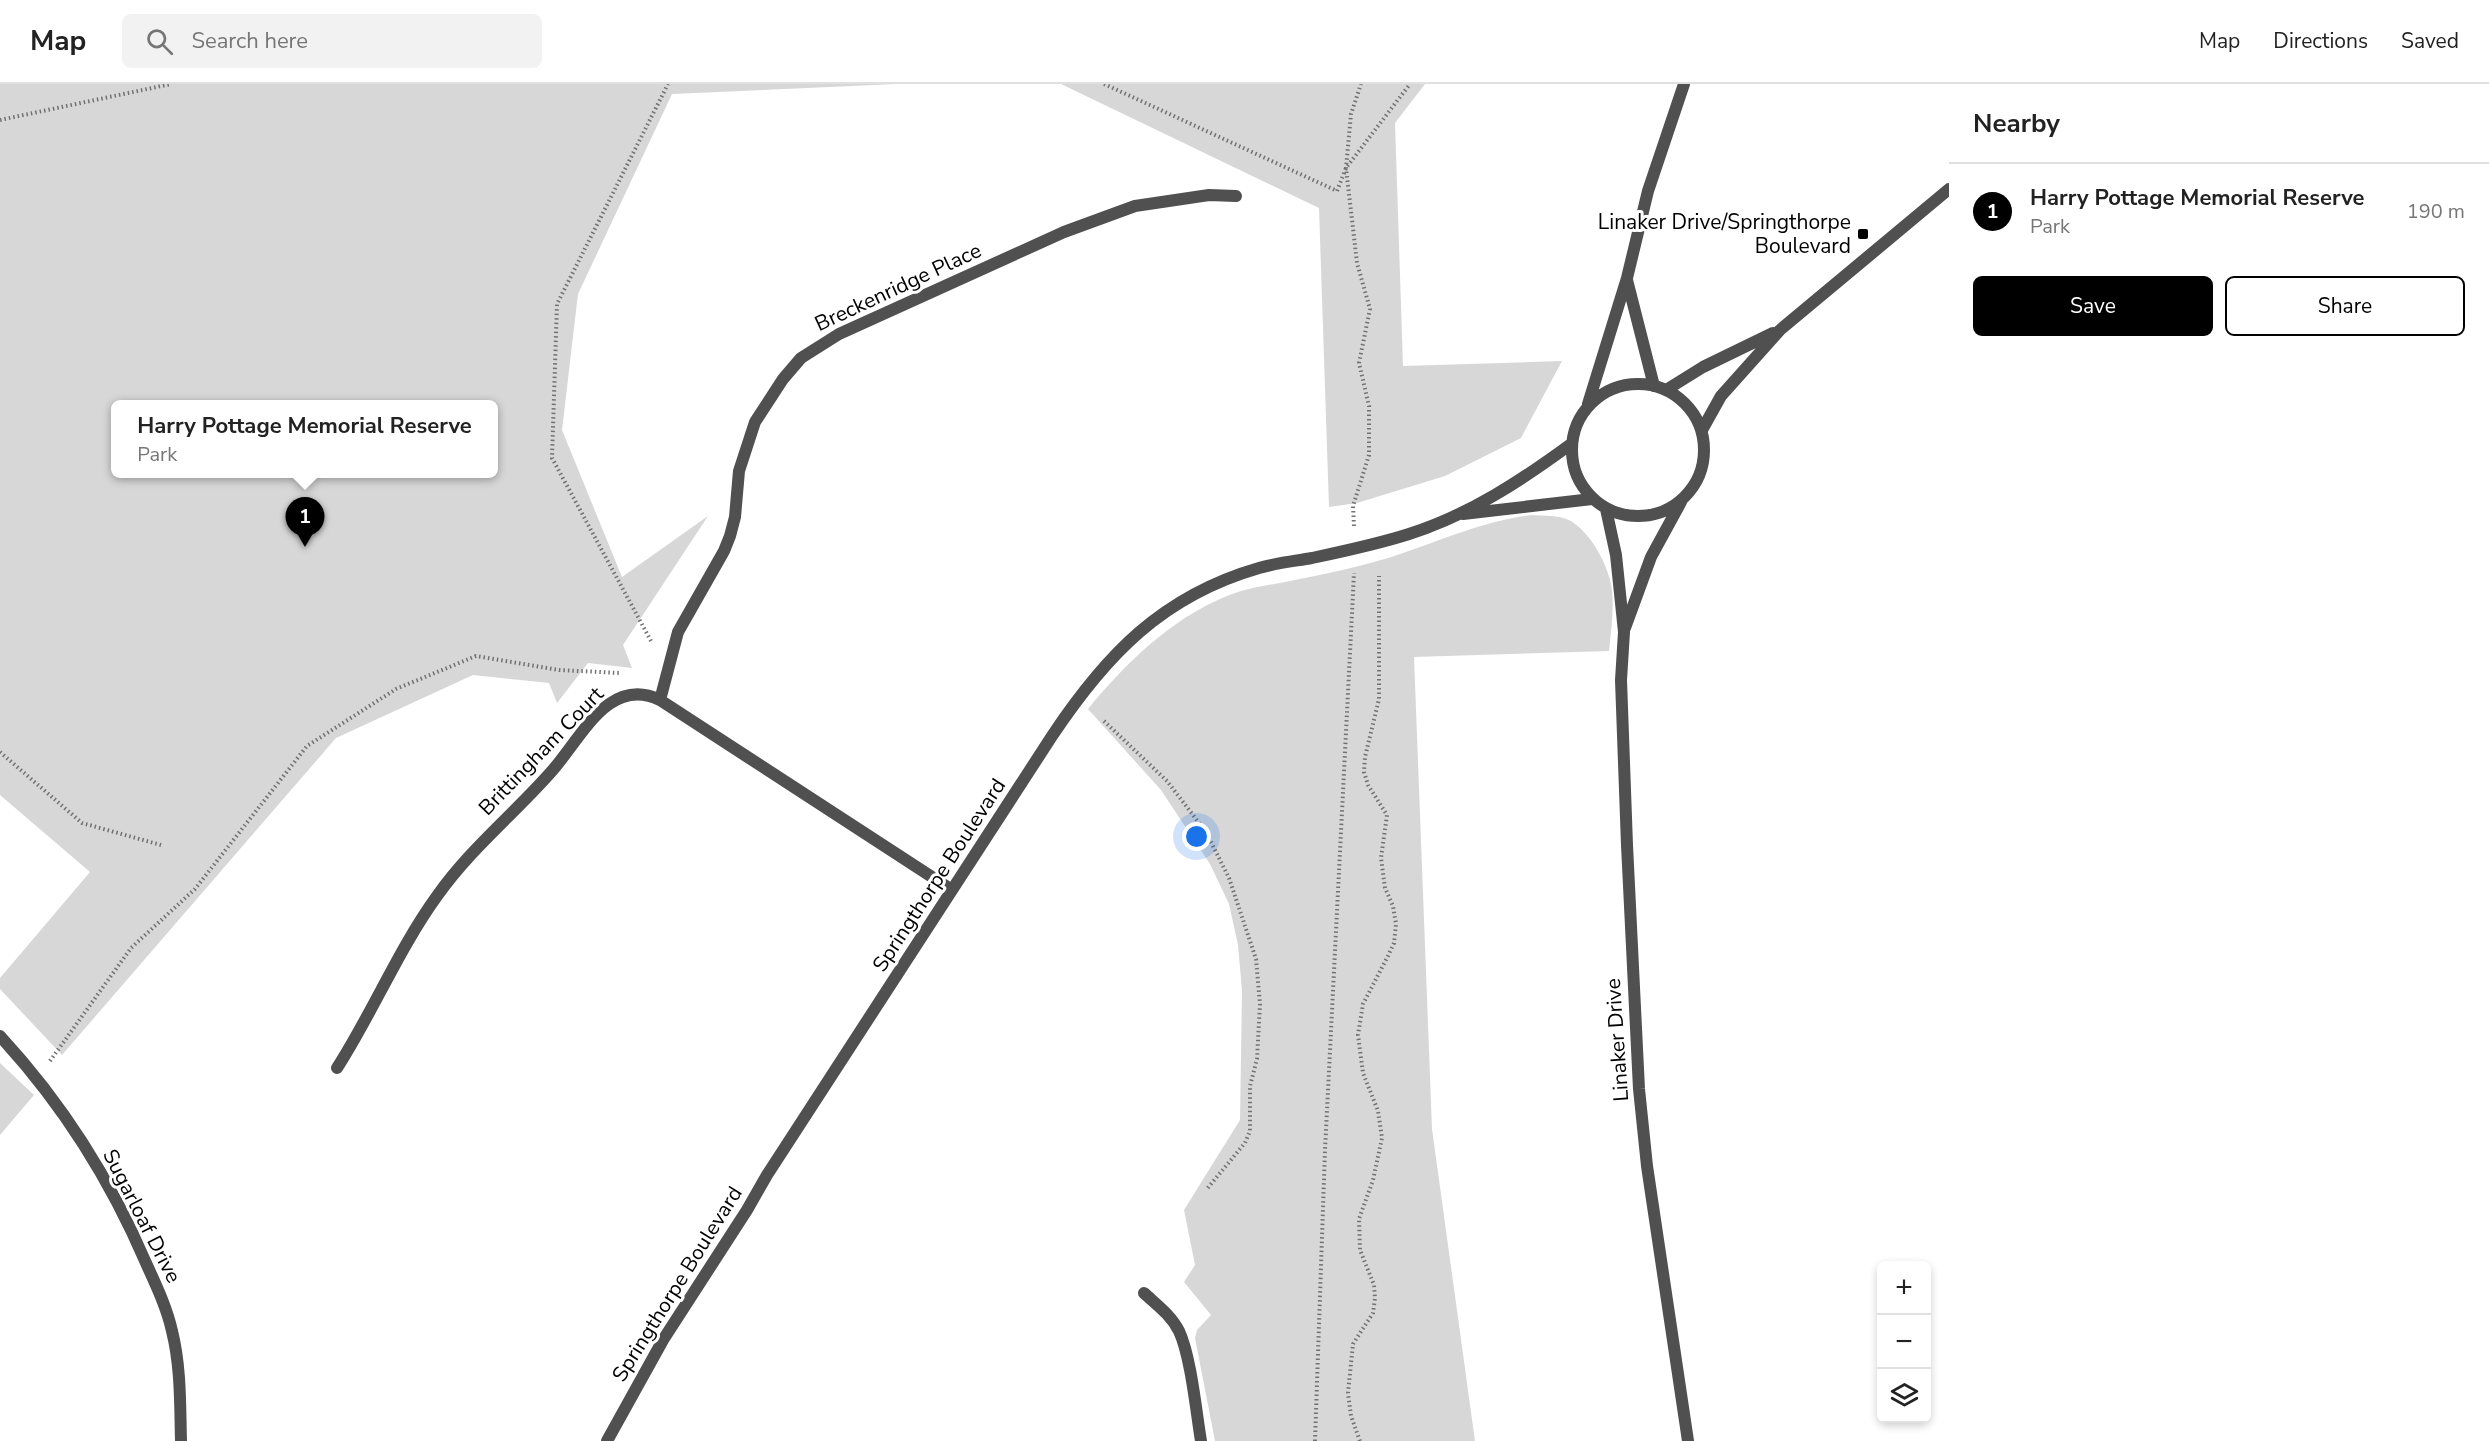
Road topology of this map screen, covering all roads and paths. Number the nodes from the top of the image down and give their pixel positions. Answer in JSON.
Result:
{"nodes":[{"id":1,"x":171,"y":84,"type":"edge"},
{"id":2,"x":668,"y":84,"type":"edge"},
{"id":3,"x":1104,"y":84,"type":"edge"},
{"id":4,"x":1361,"y":84,"type":"edge"},
{"id":5,"x":1410,"y":84,"type":"edge"},
{"id":6,"x":1684,"y":84,"type":"edge"},
{"id":7,"x":0,"y":120,"type":"edge"},
{"id":8,"x":1346,"y":168,"type":"junction"},
{"id":9,"x":1949,"y":189,"type":"edge"},
{"id":10,"x":1236,"y":196,"type":"dead end"},
{"id":11,"x":1627,"y":278,"type":"junction"},
{"id":12,"x":1780,"y":330,"type":"junction"},
{"id":13,"x":1660,"y":388,"type":"junction"},
{"id":14,"x":1588,"y":405,"type":"junction"},
{"id":15,"x":1702,"y":430,"type":"junction"},
{"id":16,"x":1571,"y":444,"type":"junction"},
{"id":17,"x":1592,"y":499,"type":"junction"},
{"id":18,"x":1682,"y":501,"type":"junction"},
{"id":19,"x":1606,"y":509,"type":"junction"},
{"id":20,"x":1456,"y":515,"type":"junction"},
{"id":21,"x":1354,"y":549,"type":"junction"},
{"id":22,"x":1379,"y":576,"type":"dead end"},
{"id":23,"x":1624,"y":632,"type":"junction"},
{"id":24,"x":667,"y":669,"type":"junction"},
{"id":25,"x":623,"y":673,"type":"dead end"},
{"id":26,"x":660,"y":700,"type":"junction"},
{"id":27,"x":1104,"y":722,"type":"dead end"},
{"id":28,"x":0,"y":752,"type":"edge"},
{"id":29,"x":161,"y":845,"type":"dead end"},
{"id":30,"x":952,"y":890,"type":"junction"},
{"id":31,"x":0,"y":1036,"type":"edge"},
{"id":32,"x":337,"y":1068,"type":"dead end"},
{"id":33,"x":36,"y":1080,"type":"junction"},
{"id":34,"x":1206,"y":1190,"type":"dead end"},
{"id":35,"x":1144,"y":1293,"type":"dead end"},
{"id":36,"x":181,"y":1441,"type":"edge"},
{"id":37,"x":607,"y":1441,"type":"edge"},
{"id":38,"x":1201,"y":1441,"type":"edge"},
{"id":39,"x":1315,"y":1441,"type":"edge"},
{"id":40,"x":1360,"y":1441,"type":"edge"},
{"id":41,"x":1688,"y":1441,"type":"edge"}],
"edges":[{"from":1,"to":7,"type":"path"},
{"from":2,"to":24,"type":"path"},
{"from":3,"to":8,"type":"path"},
{"from":4,"to":8,"type":"path"},
{"from":5,"to":8,"type":"path"},
{"from":6,"to":11,"type":"street"},
{"from":8,"to":21,"type":"path"},
{"from":9,"to":12,"type":"street"},
{"from":10,"to":24,"type":"street","name":"Breckenridge Place"},
{"from":11,"to":13,"type":"street"},
{"from":11,"to":14,"type":"street"},
{"from":12,"to":13,"type":"street"},
{"from":12,"to":15,"type":"street"},
{"from":13,"to":14,"type":"street"},
{"from":13,"to":15,"type":"street"},
{"from":14,"to":16,"type":"street"},
{"from":15,"to":18,"type":"street"},
{"from":16,"to":17,"type":"street"},
{"from":16,"to":20,"type":"street","name":"Springthorpe Boulevard"},
{"from":17,"to":19,"type":"street"},
{"from":17,"to":20,"type":"street","name":"Springthorpe Boulevard"},
{"from":18,"to":19,"type":"street"},
{"from":18,"to":23,"type":"street","name":"Linaker Drive"},
{"from":19,"to":23,"type":"street","name":"Linaker Drive"},
{"from":20,"to":21,"type":"street","name":"Springthorpe Boulevard"},
{"from":21,"to":30,"type":"street","name":"Springthorpe Boulevard"},
{"from":21,"to":39,"type":"path"},
{"from":22,"to":40,"type":"path"},
{"from":23,"to":41,"type":"street","name":"Linaker Drive"},
{"from":24,"to":26,"type":"street","name":"Breckenridge Place"},
{"from":25,"to":33,"type":"path"},
{"from":26,"to":30,"type":"street","name":"Brittingham Court"},
{"from":26,"to":32,"type":"street","name":"Brittingham Court"},
{"from":27,"to":34,"type":"path"},
{"from":28,"to":29,"type":"path"},
{"from":30,"to":37,"type":"street","name":"Springthorpe Boulevard"},
{"from":31,"to":33,"type":"street","name":"Sugarloaf Drive"},
{"from":33,"to":36,"type":"street","name":"Sugarloaf Drive"},
{"from":35,"to":38,"type":"street"}]}
